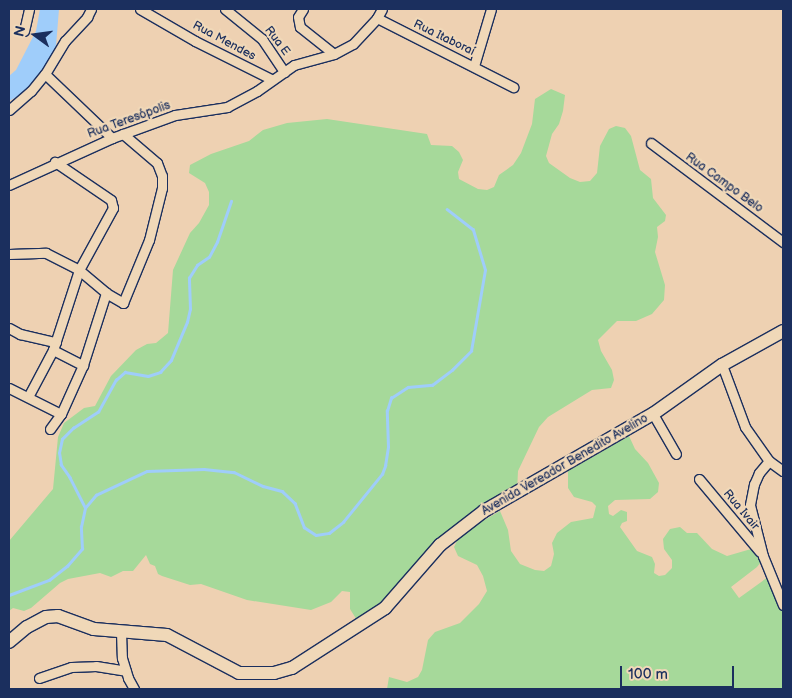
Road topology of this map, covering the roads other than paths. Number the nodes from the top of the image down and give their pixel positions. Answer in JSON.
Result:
{"nodes":[{"id":1,"x":29,"y":9,"type":"edge"},
{"id":2,"x":91,"y":9,"type":"edge"},
{"id":3,"x":140,"y":9,"type":"edge"},
{"id":4,"x":225,"y":9,"type":"edge"},
{"id":5,"x":303,"y":9,"type":"edge"},
{"id":6,"x":382,"y":9,"type":"edge"},
{"id":7,"x":490,"y":9,"type":"edge"},
{"id":8,"x":376,"y":18,"type":"junction"},
{"id":9,"x":24,"y":31,"type":"dead end"},
{"id":10,"x":334,"y":54,"type":"junction"},
{"id":11,"x":474,"y":66,"type":"junction"},
{"id":12,"x":284,"y":72,"type":"junction"},
{"id":13,"x":45,"y":74,"type":"junction"},
{"id":14,"x":271,"y":79,"type":"junction"},
{"id":15,"x":514,"y":87,"type":"dead end"},
{"id":16,"x":9,"y":110,"type":"edge"},
{"id":17,"x":123,"y":134,"type":"junction"},
{"id":18,"x":112,"y":138,"type":"junction"},
{"id":19,"x":651,"y":143,"type":"dead end"},
{"id":20,"x":55,"y":162,"type":"junction"},
{"id":21,"x":9,"y":184,"type":"edge"},
{"id":22,"x":783,"y":242,"type":"edge"},
{"id":23,"x":9,"y":254,"type":"edge"},
{"id":24,"x":79,"y":270,"type":"junction"},
{"id":25,"x":106,"y":293,"type":"junction"},
{"id":26,"x":9,"y":328,"type":"edge"},
{"id":27,"x":783,"y":331,"type":"edge"},
{"id":28,"x":55,"y":346,"type":"junction"},
{"id":29,"x":82,"y":365,"type":"junction"},
{"id":30,"x":722,"y":365,"type":"junction"},
{"id":31,"x":9,"y":388,"type":"edge"},
{"id":32,"x":28,"y":397,"type":"junction"},
{"id":33,"x":61,"y":414,"type":"junction"},
{"id":34,"x":654,"y":414,"type":"junction"},
{"id":35,"x":50,"y":429,"type":"dead end"},
{"id":36,"x":676,"y":454,"type":"dead end"},
{"id":37,"x":770,"y":462,"type":"junction"},
{"id":38,"x":783,"y":471,"type":"edge"},
{"id":39,"x":699,"y":479,"type":"dead end"},
{"id":40,"x":763,"y":556,"type":"junction"},
{"id":41,"x":783,"y":605,"type":"edge"},
{"id":42,"x":121,"y":632,"type":"junction"},
{"id":43,"x":9,"y":641,"type":"edge"},
{"id":44,"x":126,"y":671,"type":"junction"},
{"id":45,"x":39,"y":678,"type":"dead end"},
{"id":46,"x":134,"y":689,"type":"edge"}],
"edges":[{"from":1,"to":9,"type":"street"},
{"from":2,"to":13,"type":"street"},
{"from":3,"to":14,"type":"street","name":"Rua Mendes"},
{"from":4,"to":12,"type":"street","name":"Rua E"},
{"from":5,"to":10,"type":"street"},
{"from":6,"to":8,"type":"street","name":"Rua Teresópolis"},
{"from":7,"to":11,"type":"street","name":"Rua Itaboraí"},
{"from":8,"to":10,"type":"street","name":"Rua Teresópolis"},
{"from":8,"to":11,"type":"street","name":"Rua Itaboraí"},
{"from":10,"to":12,"type":"street","name":"Rua Teresópolis"},
{"from":11,"to":15,"type":"street","name":"Rua Itaboraí"},
{"from":12,"to":14,"type":"street","name":"Rua Teresópolis"},
{"from":13,"to":16,"type":"street"},
{"from":13,"to":18,"type":"street"},
{"from":14,"to":17,"type":"street","name":"Rua Teresópolis"},
{"from":17,"to":18,"type":"street","name":"Rua Teresópolis"},
{"from":17,"to":25,"type":"street"},
{"from":18,"to":20,"type":"street","name":"Rua Teresópolis"},
{"from":19,"to":22,"type":"street","name":"Rua Campo Belo"},
{"from":20,"to":21,"type":"street","name":"Rua Teresópolis"},
{"from":20,"to":24,"type":"street"},
{"from":23,"to":24,"type":"street"},
{"from":24,"to":25,"type":"street"},
{"from":24,"to":28,"type":"street"},
{"from":25,"to":29,"type":"street"},
{"from":26,"to":28,"type":"street"},
{"from":27,"to":30,"type":"main road","name":"Avenida Vereador Benedito Avelino"},
{"from":28,"to":29,"type":"street"},
{"from":28,"to":32,"type":"street"},
{"from":29,"to":33,"type":"street"},
{"from":30,"to":34,"type":"main road","name":"Avenida Vereador Benedito Avelino"},
{"from":30,"to":37,"type":"street"},
{"from":31,"to":32,"type":"street"},
{"from":32,"to":33,"type":"street"},
{"from":33,"to":35,"type":"street"},
{"from":34,"to":36,"type":"street"},
{"from":34,"to":42,"type":"main road","name":"Avenida Vereador Benedito Avelino"},
{"from":37,"to":38,"type":"street"},
{"from":37,"to":40,"type":"street","name":"Rua Ivair"},
{"from":39,"to":40,"type":"street","name":"Rua Ivair"},
{"from":40,"to":41,"type":"street","name":"Rua Ivair"},
{"from":42,"to":43,"type":"main road","name":"Avenida Vereador Benedito Avelino"},
{"from":42,"to":44,"type":"street"},
{"from":44,"to":45,"type":"street"},
{"from":44,"to":46,"type":"street"}]}
